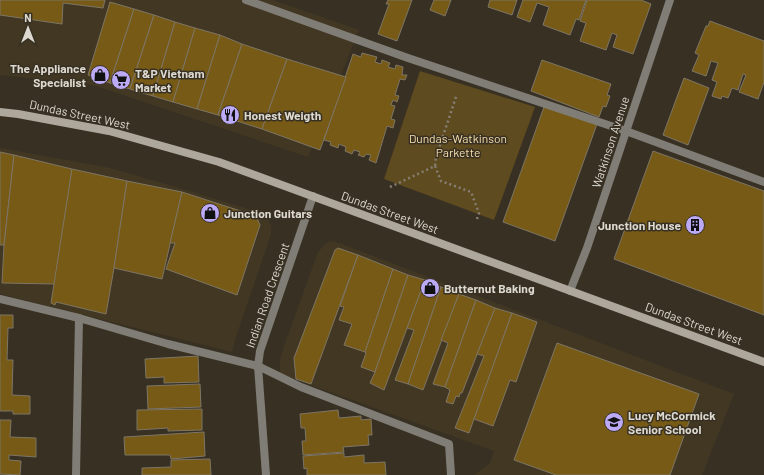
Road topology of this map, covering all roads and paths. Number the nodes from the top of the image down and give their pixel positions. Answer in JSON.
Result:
{"nodes":[{"id":1,"x":246,"y":0,"type":"edge"},
{"id":2,"x":670,"y":0,"type":"edge"},
{"id":3,"x":457,"y":94,"type":"dead end"},
{"id":4,"x":0,"y":112,"type":"edge"},
{"id":5,"x":626,"y":131,"type":"junction"},
{"id":6,"x":435,"y":166,"type":"junction"},
{"id":7,"x":764,"y":182,"type":"edge"},
{"id":8,"x":390,"y":187,"type":"dead end"},
{"id":9,"x":313,"y":196,"type":"junction"},
{"id":10,"x":477,"y":219,"type":"dead end"},
{"id":11,"x":570,"y":291,"type":"junction"},
{"id":12,"x":0,"y":299,"type":"edge"},
{"id":13,"x":80,"y":318,"type":"junction"},
{"id":14,"x":764,"y":362,"type":"edge"},
{"id":15,"x":258,"y":366,"type":"junction"},
{"id":16,"x":76,"y":475,"type":"edge"},
{"id":17,"x":266,"y":475,"type":"edge"},
{"id":18,"x":451,"y":475,"type":"edge"}],
"edges":[{"from":1,"to":5,"type":"street"},
{"from":2,"to":5,"type":"street","name":"Watkinson Avenue"},
{"from":3,"to":6,"type":"path"},
{"from":4,"to":9,"type":"main road","name":"Dundas Street West"},
{"from":5,"to":7,"type":"street"},
{"from":5,"to":11,"type":"street","name":"Watkinson Avenue"},
{"from":6,"to":8,"type":"path"},
{"from":6,"to":10,"type":"path"},
{"from":9,"to":11,"type":"main road","name":"Dundas Street West"},
{"from":9,"to":15,"type":"street","name":"Indian Road Crescent"},
{"from":11,"to":14,"type":"main road","name":"Dundas Street West"},
{"from":12,"to":13,"type":"street"},
{"from":13,"to":15,"type":"street"},
{"from":13,"to":16,"type":"street"},
{"from":15,"to":17,"type":"street","name":"Indian Road Crescent"},
{"from":15,"to":18,"type":"street"}]}
